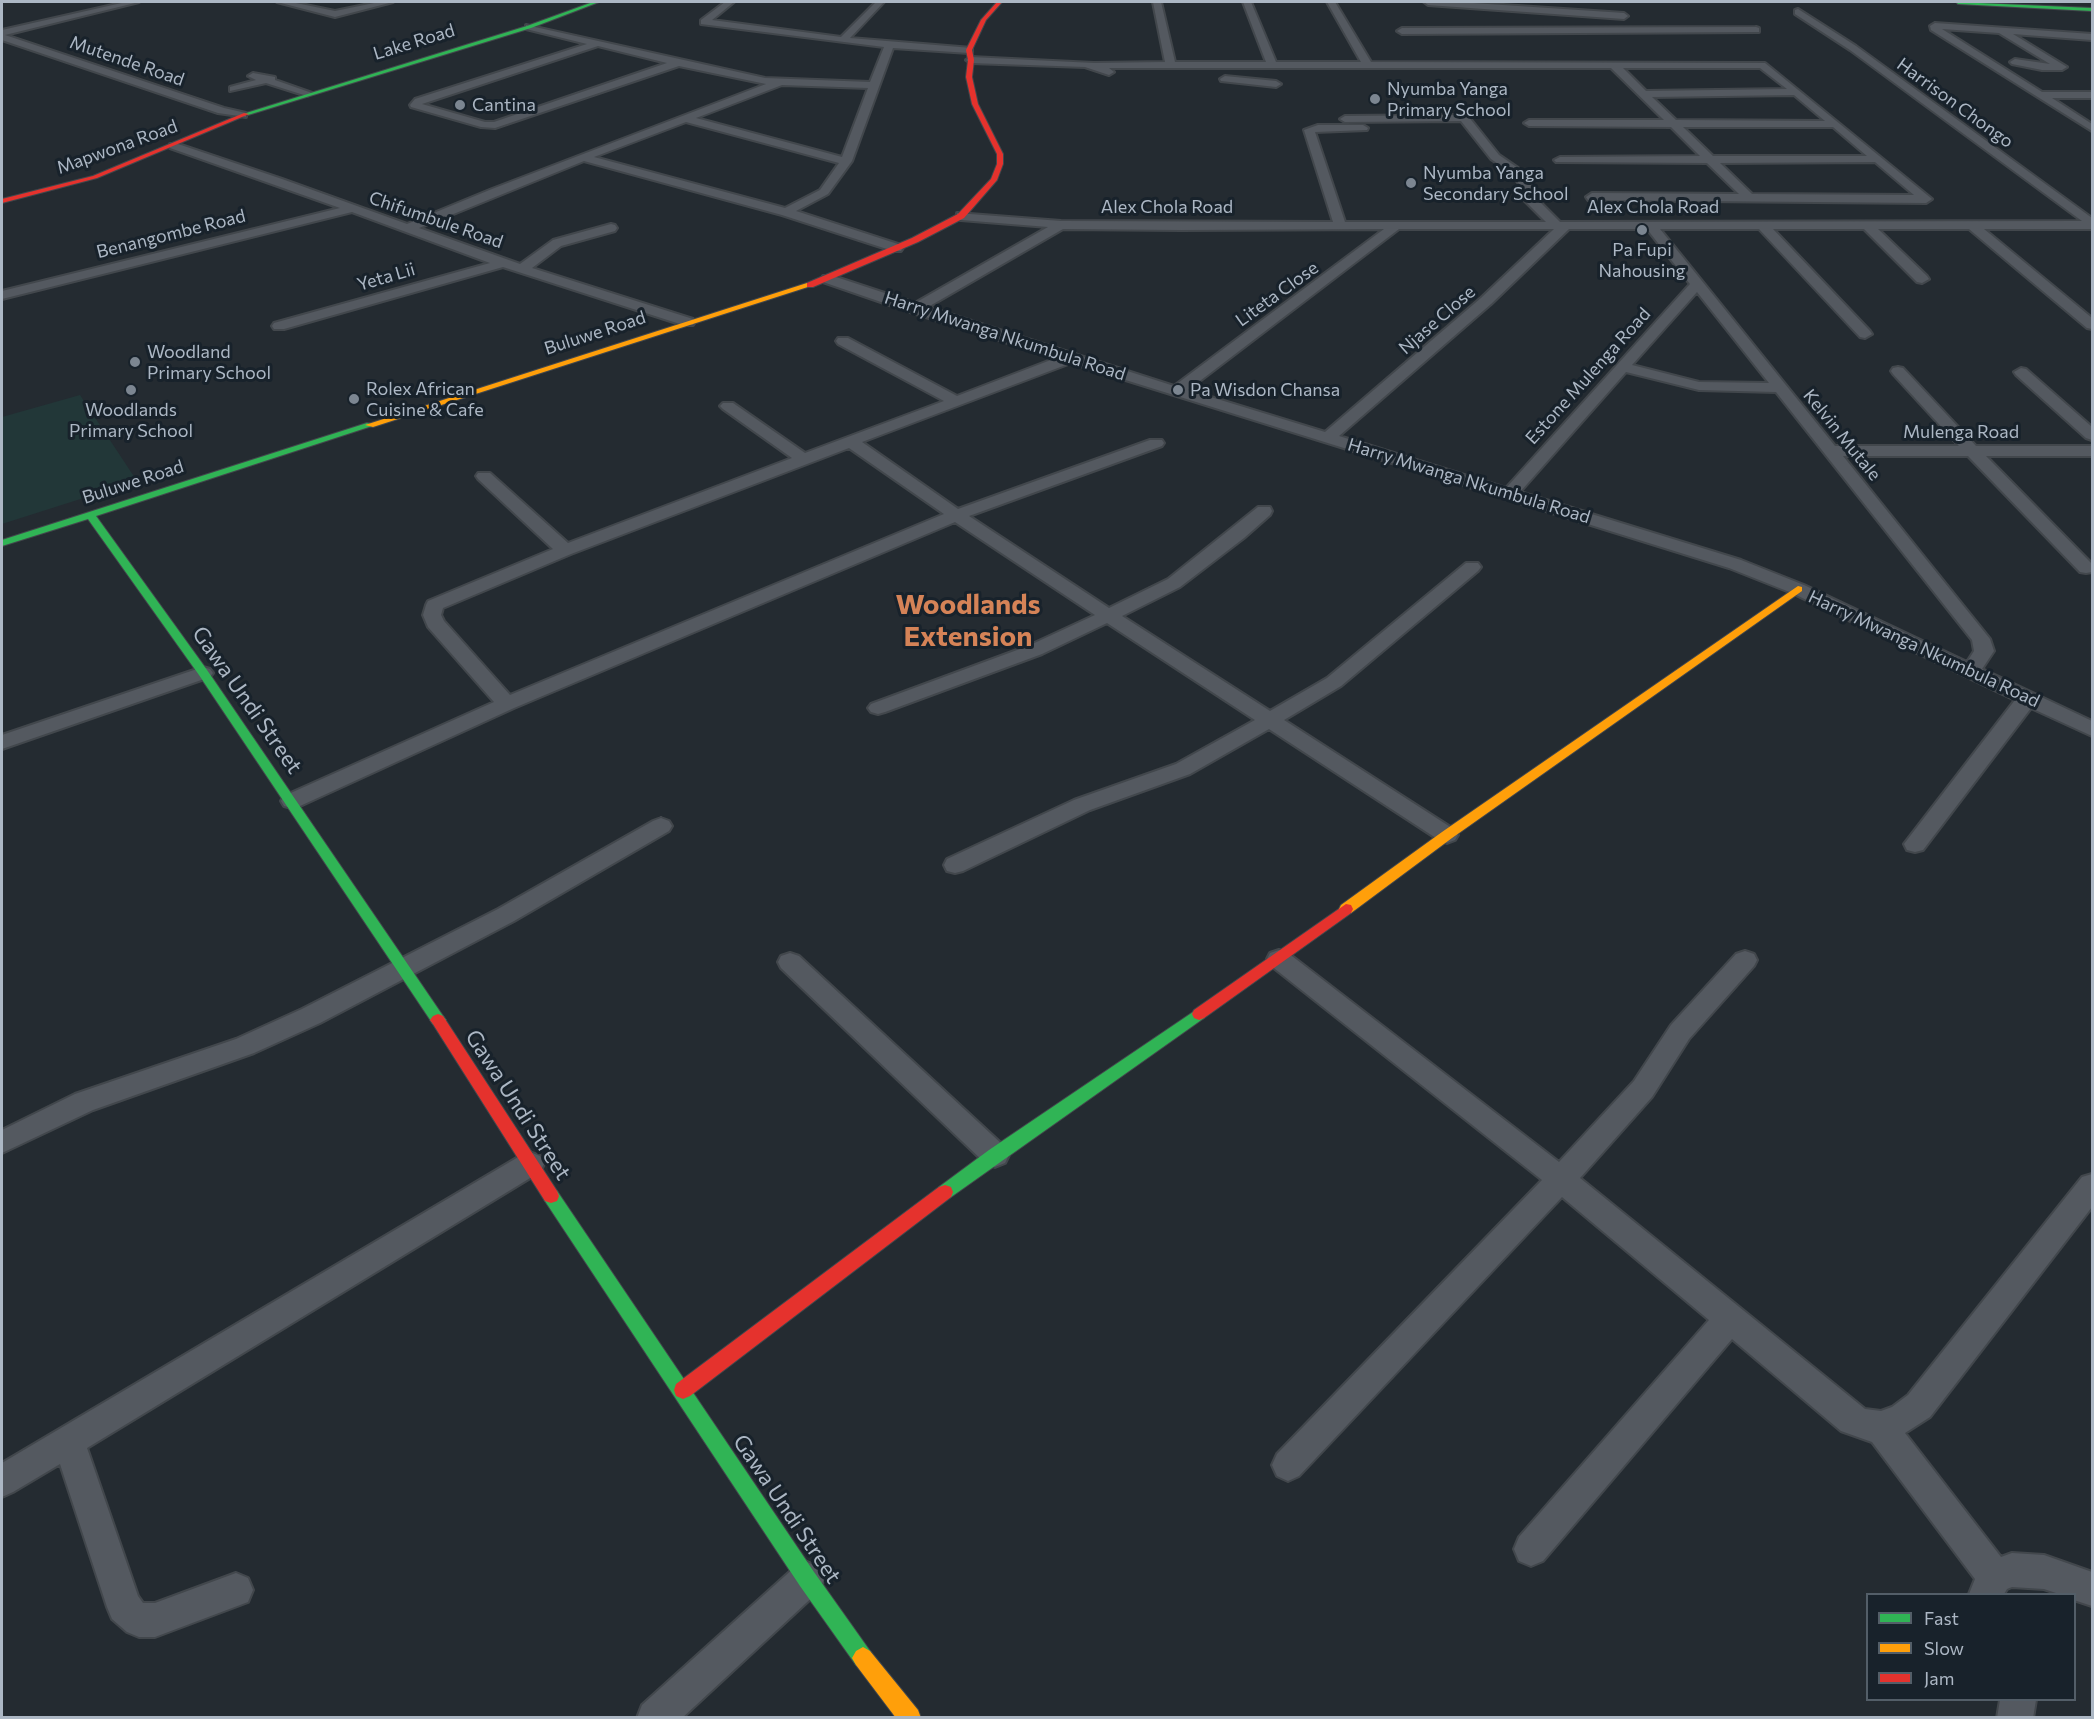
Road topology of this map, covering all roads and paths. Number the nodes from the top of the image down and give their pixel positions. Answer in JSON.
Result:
{"nodes":[{"id":1,"x":135,"y":2,"type":"edge"},
{"id":2,"x":281,"y":2,"type":"edge"},
{"id":3,"x":389,"y":2,"type":"edge"},
{"id":4,"x":596,"y":2,"type":"edge"},
{"id":5,"x":730,"y":2,"type":"edge"},
{"id":6,"x":880,"y":2,"type":"edge"},
{"id":7,"x":999,"y":2,"type":"edge"},
{"id":8,"x":1157,"y":2,"type":"edge"},
{"id":9,"x":1247,"y":2,"type":"edge"},
{"id":10,"x":1331,"y":2,"type":"edge"},
{"id":11,"x":1428,"y":2,"type":"edge"},
{"id":12,"x":1610,"y":2,"type":"edge"},
{"id":13,"x":1958,"y":2,"type":"edge"},
{"id":14,"x":2092,"y":10,"type":"edge"},
{"id":15,"x":1798,"y":12,"type":"dead end"},
{"id":16,"x":1624,"y":16,"type":"junction"},
{"id":17,"x":529,"y":27,"type":"junction"},
{"id":18,"x":1642,"y":30,"type":"junction"},
{"id":19,"x":1756,"y":30,"type":"dead end"},
{"id":20,"x":1999,"y":30,"type":"junction"},
{"id":21,"x":1402,"y":31,"type":"dead end"},
{"id":22,"x":2,"y":35,"type":"edge"},
{"id":23,"x":2092,"y":37,"type":"edge"},
{"id":24,"x":843,"y":40,"type":"junction"},
{"id":25,"x":596,"y":44,"type":"junction"},
{"id":26,"x":889,"y":45,"type":"junction"},
{"id":27,"x":970,"y":55,"type":"junction"},
{"id":28,"x":1988,"y":61,"type":"junction"},
{"id":29,"x":678,"y":63,"type":"junction"},
{"id":30,"x":1367,"y":64,"type":"junction"},
{"id":31,"x":1096,"y":65,"type":"junction"},
{"id":32,"x":1272,"y":65,"type":"junction"},
{"id":33,"x":1171,"y":66,"type":"junction"},
{"id":34,"x":1615,"y":66,"type":"junction"},
{"id":35,"x":287,"y":75,"type":"dead end"},
{"id":36,"x":253,"y":76,"type":"dead end"},
{"id":37,"x":1142,"y":76,"type":"dead end"},
{"id":38,"x":1212,"y":78,"type":"dead end"},
{"id":39,"x":267,"y":80,"type":"junction"},
{"id":40,"x":780,"y":82,"type":"junction"},
{"id":41,"x":1275,"y":84,"type":"dead end"},
{"id":42,"x":875,"y":85,"type":"junction"},
{"id":43,"x":234,"y":89,"type":"dead end"},
{"id":44,"x":1795,"y":92,"type":"junction"},
{"id":45,"x":307,"y":93,"type":"junction"},
{"id":46,"x":1646,"y":94,"type":"junction"},
{"id":47,"x":2041,"y":95,"type":"junction"},
{"id":48,"x":2092,"y":95,"type":"edge"},
{"id":49,"x":242,"y":115,"type":"junction"},
{"id":50,"x":2076,"y":117,"type":"junction"},
{"id":51,"x":2092,"y":118,"type":"edge"},
{"id":52,"x":687,"y":119,"type":"junction"},
{"id":53,"x":1345,"y":119,"type":"dead end"},
{"id":54,"x":1529,"y":123,"type":"dead end"},
{"id":55,"x":1677,"y":124,"type":"junction"},
{"id":56,"x":1836,"y":124,"type":"junction"},
{"id":57,"x":2092,"y":128,"type":"edge"},
{"id":58,"x":1473,"y":129,"type":"junction"},
{"id":59,"x":174,"y":146,"type":"junction"},
{"id":60,"x":585,"y":158,"type":"junction"},
{"id":61,"x":1876,"y":159,"type":"junction"},
{"id":62,"x":1560,"y":160,"type":"dead end"},
{"id":63,"x":1710,"y":160,"type":"junction"},
{"id":64,"x":846,"y":161,"type":"junction"},
{"id":65,"x":1592,"y":197,"type":"dead end"},
{"id":66,"x":4,"y":198,"type":"edge"},
{"id":67,"x":1749,"y":198,"type":"junction"},
{"id":68,"x":1933,"y":205,"type":"junction"},
{"id":69,"x":350,"y":208,"type":"junction"},
{"id":70,"x":786,"y":212,"type":"junction"},
{"id":71,"x":961,"y":216,"type":"junction"},
{"id":72,"x":2092,"y":224,"type":"edge"},
{"id":73,"x":1061,"y":225,"type":"junction"},
{"id":74,"x":1340,"y":225,"type":"junction"},
{"id":75,"x":1561,"y":225,"type":"junction"},
{"id":76,"x":1650,"y":225,"type":"junction"},
{"id":77,"x":1762,"y":225,"type":"junction"},
{"id":78,"x":1867,"y":225,"type":"junction"},
{"id":79,"x":1396,"y":226,"type":"junction"},
{"id":80,"x":1957,"y":226,"type":"junction"},
{"id":81,"x":1973,"y":226,"type":"junction"},
{"id":82,"x":408,"y":228,"type":"junction"},
{"id":83,"x":611,"y":228,"type":"dead end"},
{"id":84,"x":897,"y":248,"type":"junction"},
{"id":85,"x":503,"y":263,"type":"junction"},
{"id":86,"x":522,"y":269,"type":"junction"},
{"id":87,"x":828,"y":279,"type":"junction"},
{"id":88,"x":1922,"y":279,"type":"dead end"},
{"id":89,"x":1696,"y":285,"type":"junction"},
{"id":90,"x":2,"y":295,"type":"edge"},
{"id":91,"x":915,"y":309,"type":"junction"},
{"id":92,"x":688,"y":322,"type":"junction"},
{"id":93,"x":2092,"y":325,"type":"edge"},
{"id":94,"x":279,"y":326,"type":"dead end"},
{"id":95,"x":1865,"y":334,"type":"dead end"},
{"id":96,"x":843,"y":341,"type":"dead end"},
{"id":97,"x":1070,"y":358,"type":"junction"},
{"id":98,"x":1623,"y":367,"type":"junction"},
{"id":99,"x":1898,"y":371,"type":"dead end"},
{"id":100,"x":2021,"y":372,"type":"dead end"},
{"id":101,"x":1779,"y":388,"type":"junction"},
{"id":102,"x":1178,"y":390,"type":"junction"},
{"id":103,"x":956,"y":401,"type":"junction"},
{"id":104,"x":728,"y":406,"type":"dead end"},
{"id":105,"x":2092,"y":435,"type":"edge"},
{"id":106,"x":1329,"y":437,"type":"junction"},
{"id":107,"x":850,"y":441,"type":"junction"},
{"id":108,"x":1156,"y":443,"type":"dead end"},
{"id":109,"x":1830,"y":451,"type":"junction"},
{"id":110,"x":1972,"y":451,"type":"junction"},
{"id":111,"x":2092,"y":451,"type":"edge"},
{"id":112,"x":803,"y":459,"type":"junction"},
{"id":113,"x":484,"y":476,"type":"dead end"},
{"id":114,"x":1510,"y":493,"type":"junction"},
{"id":115,"x":1263,"y":511,"type":"dead end"},
{"id":116,"x":90,"y":515,"type":"junction"},
{"id":117,"x":956,"y":515,"type":"junction"},
{"id":118,"x":2,"y":543,"type":"edge"},
{"id":119,"x":565,"y":550,"type":"junction"},
{"id":120,"x":1472,"y":567,"type":"dead end"},
{"id":121,"x":2086,"y":568,"type":"dead end"},
{"id":122,"x":1798,"y":589,"type":"junction"},
{"id":123,"x":1109,"y":616,"type":"junction"},
{"id":124,"x":1971,"y":672,"type":"junction"},
{"id":125,"x":203,"y":673,"type":"junction"},
{"id":126,"x":2027,"y":699,"type":"junction"},
{"id":127,"x":507,"y":704,"type":"junction"},
{"id":128,"x":878,"y":708,"type":"dead end"},
{"id":129,"x":1269,"y":721,"type":"junction"},
{"id":130,"x":2092,"y":729,"type":"edge"},
{"id":131,"x":2,"y":742,"type":"edge"},
{"id":132,"x":292,"y":801,"type":"junction"},
{"id":133,"x":661,"y":826,"type":"dead end"},
{"id":134,"x":1447,"y":836,"type":"junction"},
{"id":135,"x":1915,"y":844,"type":"dead end"},
{"id":136,"x":955,"y":865,"type":"dead end"},
{"id":137,"x":1278,"y":959,"type":"junction"},
{"id":138,"x":1745,"y":960,"type":"dead end"},
{"id":139,"x":790,"y":962,"type":"dead end"},
{"id":140,"x":405,"y":969,"type":"junction"},
{"id":141,"x":2,"y":1142,"type":"edge"},
{"id":142,"x":995,"y":1155,"type":"junction"},
{"id":143,"x":530,"y":1164,"type":"junction"},
{"id":144,"x":1561,"y":1179,"type":"junction"},
{"id":145,"x":2092,"y":1186,"type":"edge"},
{"id":146,"x":1730,"y":1319,"type":"junction"},
{"id":147,"x":683,"y":1390,"type":"junction"},
{"id":148,"x":1881,"y":1427,"type":"junction"},
{"id":149,"x":69,"y":1442,"type":"junction"},
{"id":150,"x":1288,"y":1465,"type":"dead end"},
{"id":151,"x":2,"y":1481,"type":"edge"},
{"id":152,"x":1531,"y":1549,"type":"dead end"},
{"id":153,"x":807,"y":1579,"type":"junction"},
{"id":154,"x":1990,"y":1586,"type":"edge"},
{"id":155,"x":2092,"y":1589,"type":"edge"},
{"id":156,"x":236,"y":1590,"type":"dead end"},
{"id":157,"x":2018,"y":1701,"type":"edge"},
{"id":158,"x":656,"y":1718,"type":"edge"},
{"id":159,"x":910,"y":1718,"type":"edge"},
{"id":160,"x":2015,"y":1718,"type":"edge"}],
"edges":[{"from":1,"to":22,"type":"street"},
{"from":2,"to":3,"type":"street"},
{"from":4,"to":17,"type":"street","name":"Lake Road"},
{"from":5,"to":24,"type":"street"},
{"from":6,"to":24,"type":"street"},
{"from":7,"to":27,"type":"street","name":"Buluwe Road"},
{"from":8,"to":33,"type":"street"},
{"from":9,"to":32,"type":"street"},
{"from":10,"to":30,"type":"street"},
{"from":11,"to":16,"type":"street"},
{"from":12,"to":16,"type":"street"},
{"from":13,"to":14,"type":"street"},
{"from":15,"to":72,"type":"street","name":"Harrison Chongo"},
{"from":16,"to":18,"type":"street"},
{"from":17,"to":25,"type":"street"},
{"from":17,"to":45,"type":"street","name":"Lake Road"},
{"from":18,"to":19,"type":"street"},
{"from":18,"to":21,"type":"street"},
{"from":20,"to":23,"type":"street"},
{"from":20,"to":28,"type":"street"},
{"from":20,"to":28,"type":"street"},
{"from":22,"to":49,"type":"street","name":"Mutende Road"},
{"from":24,"to":26,"type":"street"},
{"from":25,"to":29,"type":"street"},
{"from":25,"to":29,"type":"street"},
{"from":26,"to":27,"type":"street"},
{"from":26,"to":42,"type":"street"},
{"from":27,"to":31,"type":"street"},
{"from":27,"to":71,"type":"street","name":"Buluwe Road"},
{"from":28,"to":47,"type":"street"},
{"from":29,"to":40,"type":"street"},
{"from":30,"to":32,"type":"street"},
{"from":30,"to":34,"type":"street"},
{"from":31,"to":33,"type":"street"},
{"from":31,"to":37,"type":"street"},
{"from":32,"to":33,"type":"street"},
{"from":34,"to":44,"type":"street"},
{"from":34,"to":46,"type":"street"},
{"from":35,"to":39,"type":"street"},
{"from":36,"to":39,"type":"street"},
{"from":38,"to":41,"type":"street"},
{"from":39,"to":43,"type":"street"},
{"from":39,"to":45,"type":"street"},
{"from":40,"to":42,"type":"street"},
{"from":40,"to":52,"type":"street"},
{"from":42,"to":64,"type":"street"},
{"from":44,"to":46,"type":"street"},
{"from":44,"to":56,"type":"street"},
{"from":45,"to":49,"type":"street","name":"Lake Road"},
{"from":46,"to":55,"type":"street"},
{"from":47,"to":48,"type":"street"},
{"from":47,"to":50,"type":"street"},
{"from":49,"to":59,"type":"street","name":"Mapwona Road"},
{"from":50,"to":51,"type":"street"},
{"from":50,"to":57,"type":"street"},
{"from":52,"to":60,"type":"street"},
{"from":52,"to":64,"type":"street"},
{"from":53,"to":58,"type":"street"},
{"from":54,"to":55,"type":"street"},
{"from":55,"to":56,"type":"street"},
{"from":55,"to":63,"type":"street"},
{"from":56,"to":61,"type":"street"},
{"from":58,"to":74,"type":"street"},
{"from":58,"to":75,"type":"street"},
{"from":59,"to":66,"type":"street","name":"Mapwona Road"},
{"from":59,"to":69,"type":"street","name":"Chifumbule Road"},
{"from":60,"to":70,"type":"street"},
{"from":60,"to":82,"type":"street"},
{"from":61,"to":63,"type":"street"},
{"from":61,"to":68,"type":"street"},
{"from":62,"to":63,"type":"street"},
{"from":63,"to":67,"type":"street"},
{"from":64,"to":70,"type":"street"},
{"from":65,"to":67,"type":"street"},
{"from":67,"to":68,"type":"street"},
{"from":68,"to":80,"type":"street"},
{"from":69,"to":82,"type":"street","name":"Chifumbule Road"},
{"from":69,"to":90,"type":"street","name":"Benangombe Road"},
{"from":70,"to":84,"type":"street"},
{"from":71,"to":73,"type":"street","name":"Alex Chola Road"},
{"from":71,"to":84,"type":"street","name":"Buluwe Road"},
{"from":72,"to":81,"type":"street","name":"Alex Chola Road"},
{"from":73,"to":74,"type":"street","name":"Alex Chola Road"},
{"from":73,"to":91,"type":"street"},
{"from":74,"to":79,"type":"street","name":"Alex Chola Road"},
{"from":75,"to":76,"type":"street","name":"Alex Chola Road"},
{"from":75,"to":79,"type":"street","name":"Alex Chola Road"},
{"from":75,"to":106,"type":"street","name":"Njase Close"},
{"from":76,"to":77,"type":"street","name":"Alex Chola Road"},
{"from":76,"to":89,"type":"street","name":"Kelvin Mutale"},
{"from":77,"to":78,"type":"street","name":"Alex Chola Road"},
{"from":77,"to":95,"type":"street"},
{"from":78,"to":80,"type":"street","name":"Alex Chola Road"},
{"from":78,"to":88,"type":"street"},
{"from":79,"to":102,"type":"street","name":"Liteta Close"},
{"from":80,"to":81,"type":"street","name":"Alex Chola Road"},
{"from":81,"to":93,"type":"street"},
{"from":82,"to":85,"type":"street","name":"Chifumbule Road"},
{"from":83,"to":86,"type":"street"},
{"from":84,"to":87,"type":"street","name":"Buluwe Road"},
{"from":85,"to":86,"type":"street","name":"Chifumbule Road"},
{"from":85,"to":94,"type":"street","name":"Yeta Lii"},
{"from":86,"to":92,"type":"street","name":"Chifumbule Road"},
{"from":87,"to":91,"type":"street","name":"Harry Mwanga Nkumbula Road"},
{"from":87,"to":92,"type":"street","name":"Buluwe Road"},
{"from":89,"to":98,"type":"street","name":"Estone Mulenga Road"},
{"from":89,"to":101,"type":"street","name":"Kelvin Mutale"},
{"from":91,"to":97,"type":"street","name":"Harry Mwanga Nkumbula Road"},
{"from":92,"to":116,"type":"street","name":"Buluwe Road"},
{"from":96,"to":103,"type":"street"},
{"from":97,"to":102,"type":"street","name":"Harry Mwanga Nkumbula Road"},
{"from":97,"to":103,"type":"street"},
{"from":98,"to":101,"type":"street"},
{"from":98,"to":114,"type":"street","name":"Estone Mulenga Road"},
{"from":99,"to":110,"type":"street"},
{"from":100,"to":105,"type":"street"},
{"from":101,"to":109,"type":"street","name":"Kelvin Mutale"},
{"from":102,"to":106,"type":"street","name":"Harry Mwanga Nkumbula Road"},
{"from":103,"to":107,"type":"street"},
{"from":104,"to":112,"type":"street"},
{"from":106,"to":114,"type":"street","name":"Harry Mwanga Nkumbula Road"},
{"from":107,"to":112,"type":"street"},
{"from":107,"to":117,"type":"street"},
{"from":108,"to":117,"type":"street"},
{"from":109,"to":110,"type":"street","name":"Mulenga Road"},
{"from":109,"to":124,"type":"street","name":"Kelvin Mutale"},
{"from":110,"to":111,"type":"street","name":"Mulenga Road"},
{"from":110,"to":121,"type":"street"},
{"from":112,"to":119,"type":"street"},
{"from":113,"to":119,"type":"street"},
{"from":114,"to":122,"type":"street","name":"Harry Mwanga Nkumbula Road"},
{"from":115,"to":123,"type":"street"},
{"from":116,"to":118,"type":"street","name":"Buluwe Road"},
{"from":116,"to":125,"type":"street","name":"Gawa Undi Street"},
{"from":117,"to":123,"type":"street"},
{"from":117,"to":127,"type":"street"},
{"from":119,"to":127,"type":"street"},
{"from":120,"to":129,"type":"street"},
{"from":122,"to":124,"type":"street","name":"Harry Mwanga Nkumbula Road"},
{"from":122,"to":134,"type":"street"},
{"from":123,"to":128,"type":"street"},
{"from":123,"to":129,"type":"street"},
{"from":124,"to":126,"type":"street","name":"Harry Mwanga Nkumbula Road"},
{"from":125,"to":131,"type":"street"},
{"from":125,"to":132,"type":"street","name":"Gawa Undi Street"},
{"from":126,"to":130,"type":"street","name":"Harry Mwanga Nkumbula Road"},
{"from":126,"to":135,"type":"street"},
{"from":127,"to":132,"type":"street"},
{"from":129,"to":134,"type":"street"},
{"from":129,"to":136,"type":"street"},
{"from":132,"to":140,"type":"street","name":"Gawa Undi Street"},
{"from":133,"to":140,"type":"street"},
{"from":134,"to":137,"type":"street"},
{"from":137,"to":142,"type":"street"},
{"from":137,"to":144,"type":"street"},
{"from":138,"to":144,"type":"street"},
{"from":139,"to":142,"type":"street"},
{"from":140,"to":141,"type":"street"},
{"from":140,"to":143,"type":"street","name":"Gawa Undi Street"},
{"from":142,"to":147,"type":"street"},
{"from":143,"to":147,"type":"street","name":"Gawa Undi Street"},
{"from":143,"to":149,"type":"street"},
{"from":144,"to":146,"type":"street"},
{"from":144,"to":150,"type":"street"},
{"from":145,"to":148,"type":"street"},
{"from":146,"to":148,"type":"street"},
{"from":146,"to":152,"type":"street"},
{"from":147,"to":153,"type":"street","name":"Gawa Undi Street"},
{"from":148,"to":154,"type":"street"},
{"from":149,"to":151,"type":"street"},
{"from":149,"to":156,"type":"street"},
{"from":153,"to":158,"type":"street"},
{"from":153,"to":159,"type":"street","name":"Gawa Undi Street"},
{"from":154,"to":155,"type":"street"},
{"from":157,"to":160,"type":"street"}]}
